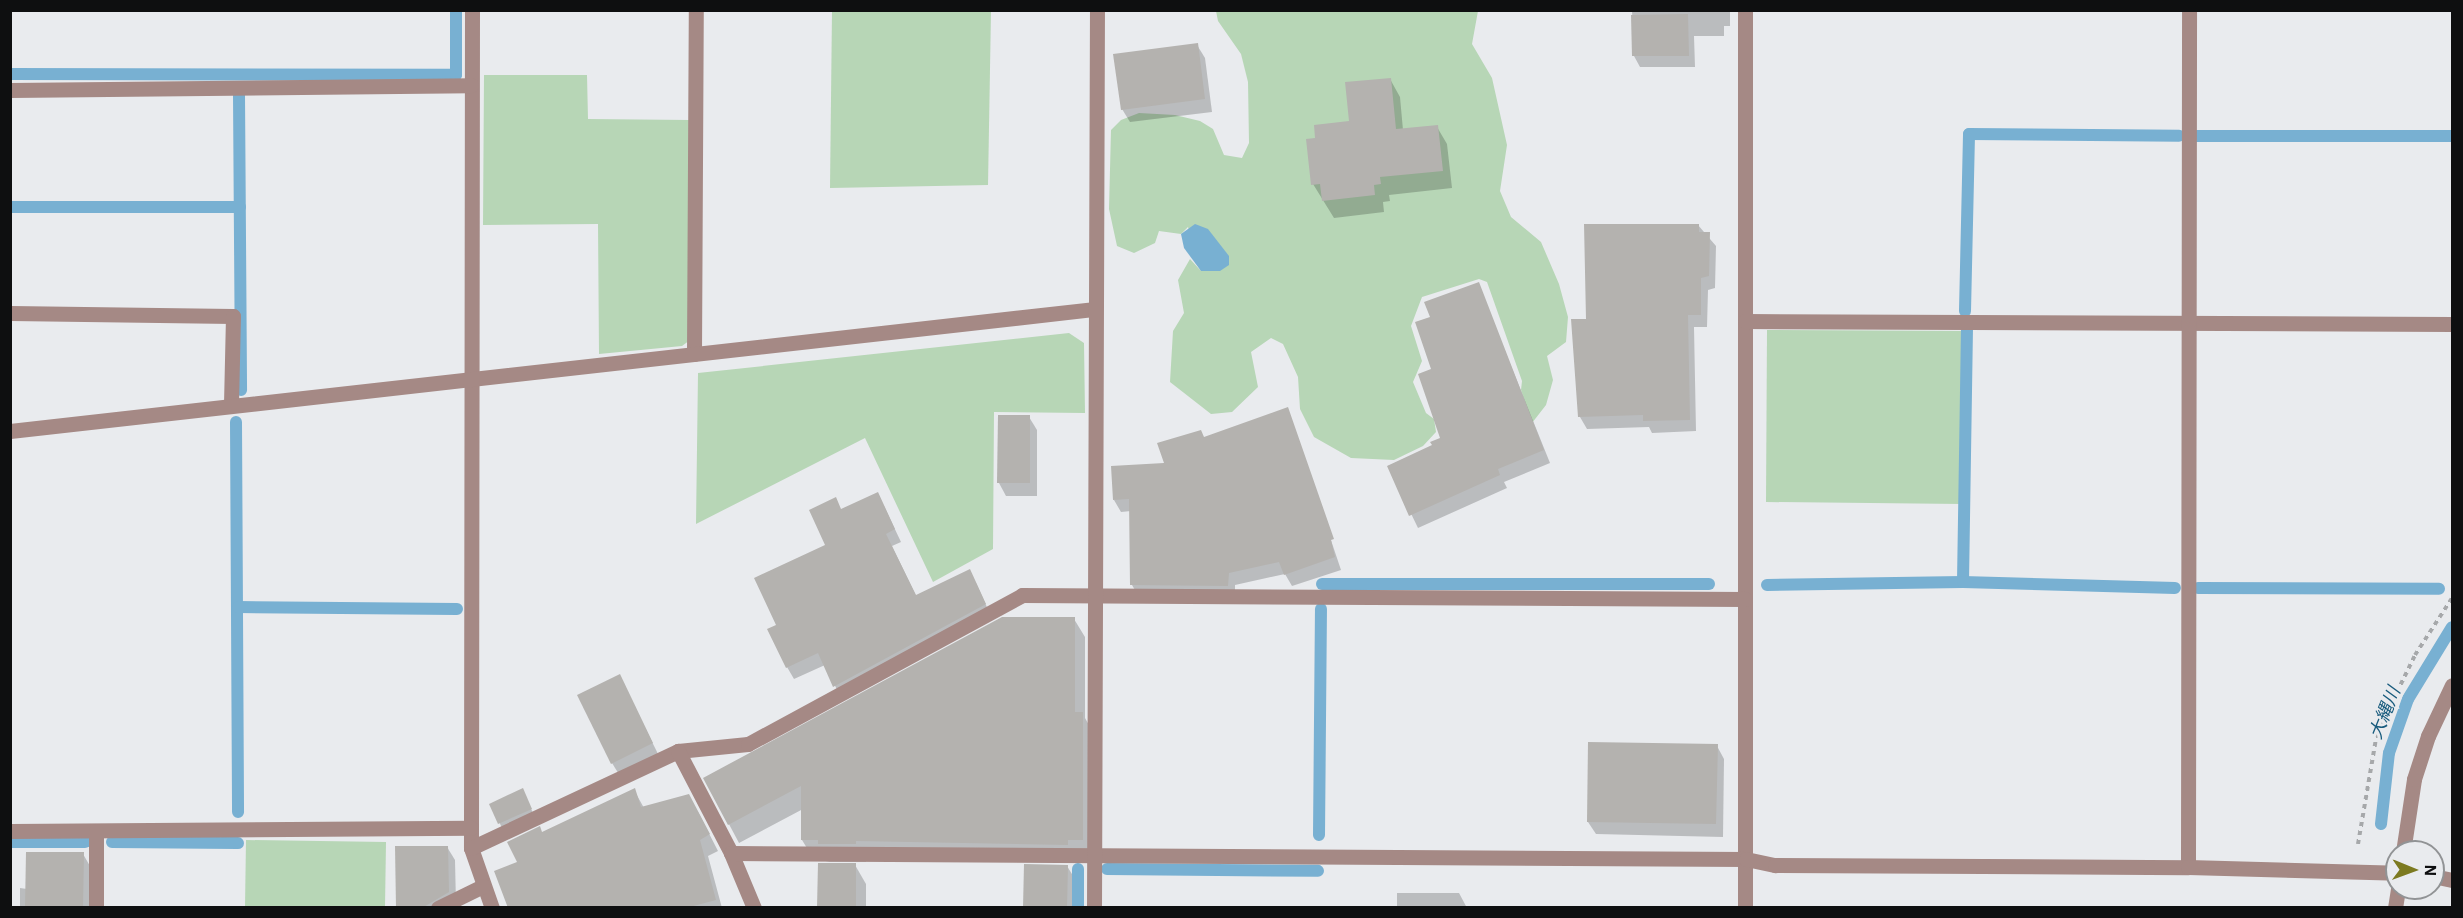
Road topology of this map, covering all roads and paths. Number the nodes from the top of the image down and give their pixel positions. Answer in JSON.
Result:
{"nodes":[{"id":1,"x":472,"y":10,"type":"edge"},
{"id":2,"x":696,"y":10,"type":"edge"},
{"id":3,"x":1097,"y":10,"type":"edge"},
{"id":4,"x":1745,"y":10,"type":"edge"},
{"id":5,"x":2188,"y":10,"type":"edge"},
{"id":6,"x":471,"y":85,"type":"junction"},
{"id":7,"x":10,"y":90,"type":"edge"},
{"id":8,"x":1095,"y":309,"type":"junction"},
{"id":9,"x":10,"y":313,"type":"edge"},
{"id":10,"x":1745,"y":321,"type":"junction"},
{"id":11,"x":2188,"y":322,"type":"junction"},
{"id":12,"x":2452,"y":324,"type":"edge"},
{"id":13,"x":694,"y":354,"type":"junction"},
{"id":14,"x":472,"y":379,"type":"junction"},
{"id":15,"x":231,"y":404,"type":"junction"},
{"id":16,"x":10,"y":431,"type":"edge"},
{"id":17,"x":1093,"y":597,"type":"junction"},
{"id":18,"x":2452,"y":598,"type":"edge"},
{"id":19,"x":1745,"y":599,"type":"junction"},
{"id":20,"x":2452,"y":685,"type":"edge"},
{"id":21,"x":678,"y":751,"type":"junction"},
{"id":22,"x":471,"y":828,"type":"junction"},
{"id":23,"x":10,"y":831,"type":"edge"},
{"id":24,"x":96,"y":831,"type":"junction"},
{"id":25,"x":2405,"y":840,"type":"edge"},
{"id":26,"x":471,"y":848,"type":"junction"},
{"id":27,"x":731,"y":853,"type":"junction"},
{"id":28,"x":1094,"y":855,"type":"junction"},
{"id":29,"x":1746,"y":859,"type":"junction"},
{"id":30,"x":2188,"y":867,"type":"junction"},
{"id":31,"x":2355,"y":873,"type":"junction"},
{"id":32,"x":2385,"y":873,"type":"edge"},
{"id":33,"x":483,"y":886,"type":"junction"},
{"id":34,"x":96,"y":908,"type":"edge"},
{"id":35,"x":438,"y":908,"type":"edge"},
{"id":36,"x":492,"y":908,"type":"edge"},
{"id":37,"x":754,"y":908,"type":"edge"},
{"id":38,"x":1094,"y":908,"type":"edge"},
{"id":39,"x":1745,"y":908,"type":"edge"}],
"edges":[{"from":1,"to":6,"type":"street"},
{"from":2,"to":13,"type":"street"},
{"from":3,"to":8,"type":"street"},
{"from":4,"to":10,"type":"street"},
{"from":5,"to":11,"type":"street"},
{"from":6,"to":7,"type":"street"},
{"from":6,"to":14,"type":"street"},
{"from":8,"to":13,"type":"street"},
{"from":8,"to":17,"type":"street"},
{"from":9,"to":15,"type":"street"},
{"from":10,"to":11,"type":"street"},
{"from":10,"to":19,"type":"street"},
{"from":11,"to":12,"type":"street"},
{"from":11,"to":30,"type":"street"},
{"from":13,"to":14,"type":"street"},
{"from":14,"to":15,"type":"street"},
{"from":14,"to":22,"type":"street"},
{"from":15,"to":16,"type":"street"},
{"from":17,"to":19,"type":"street"},
{"from":17,"to":21,"type":"street"},
{"from":17,"to":28,"type":"street"},
{"from":18,"to":31,"type":"path"},
{"from":19,"to":29,"type":"street"},
{"from":20,"to":25,"type":"street"},
{"from":21,"to":26,"type":"street"},
{"from":21,"to":27,"type":"street"},
{"from":22,"to":24,"type":"street"},
{"from":22,"to":26,"type":"street"},
{"from":23,"to":24,"type":"street"},
{"from":24,"to":34,"type":"street"},
{"from":26,"to":33,"type":"street"},
{"from":27,"to":28,"type":"street"},
{"from":27,"to":37,"type":"street"},
{"from":28,"to":29,"type":"street"},
{"from":28,"to":38,"type":"street"},
{"from":29,"to":30,"type":"street"},
{"from":29,"to":39,"type":"street"},
{"from":30,"to":31,"type":"street"},
{"from":31,"to":32,"type":"street"},
{"from":33,"to":35,"type":"street"},
{"from":33,"to":36,"type":"street"}]}
